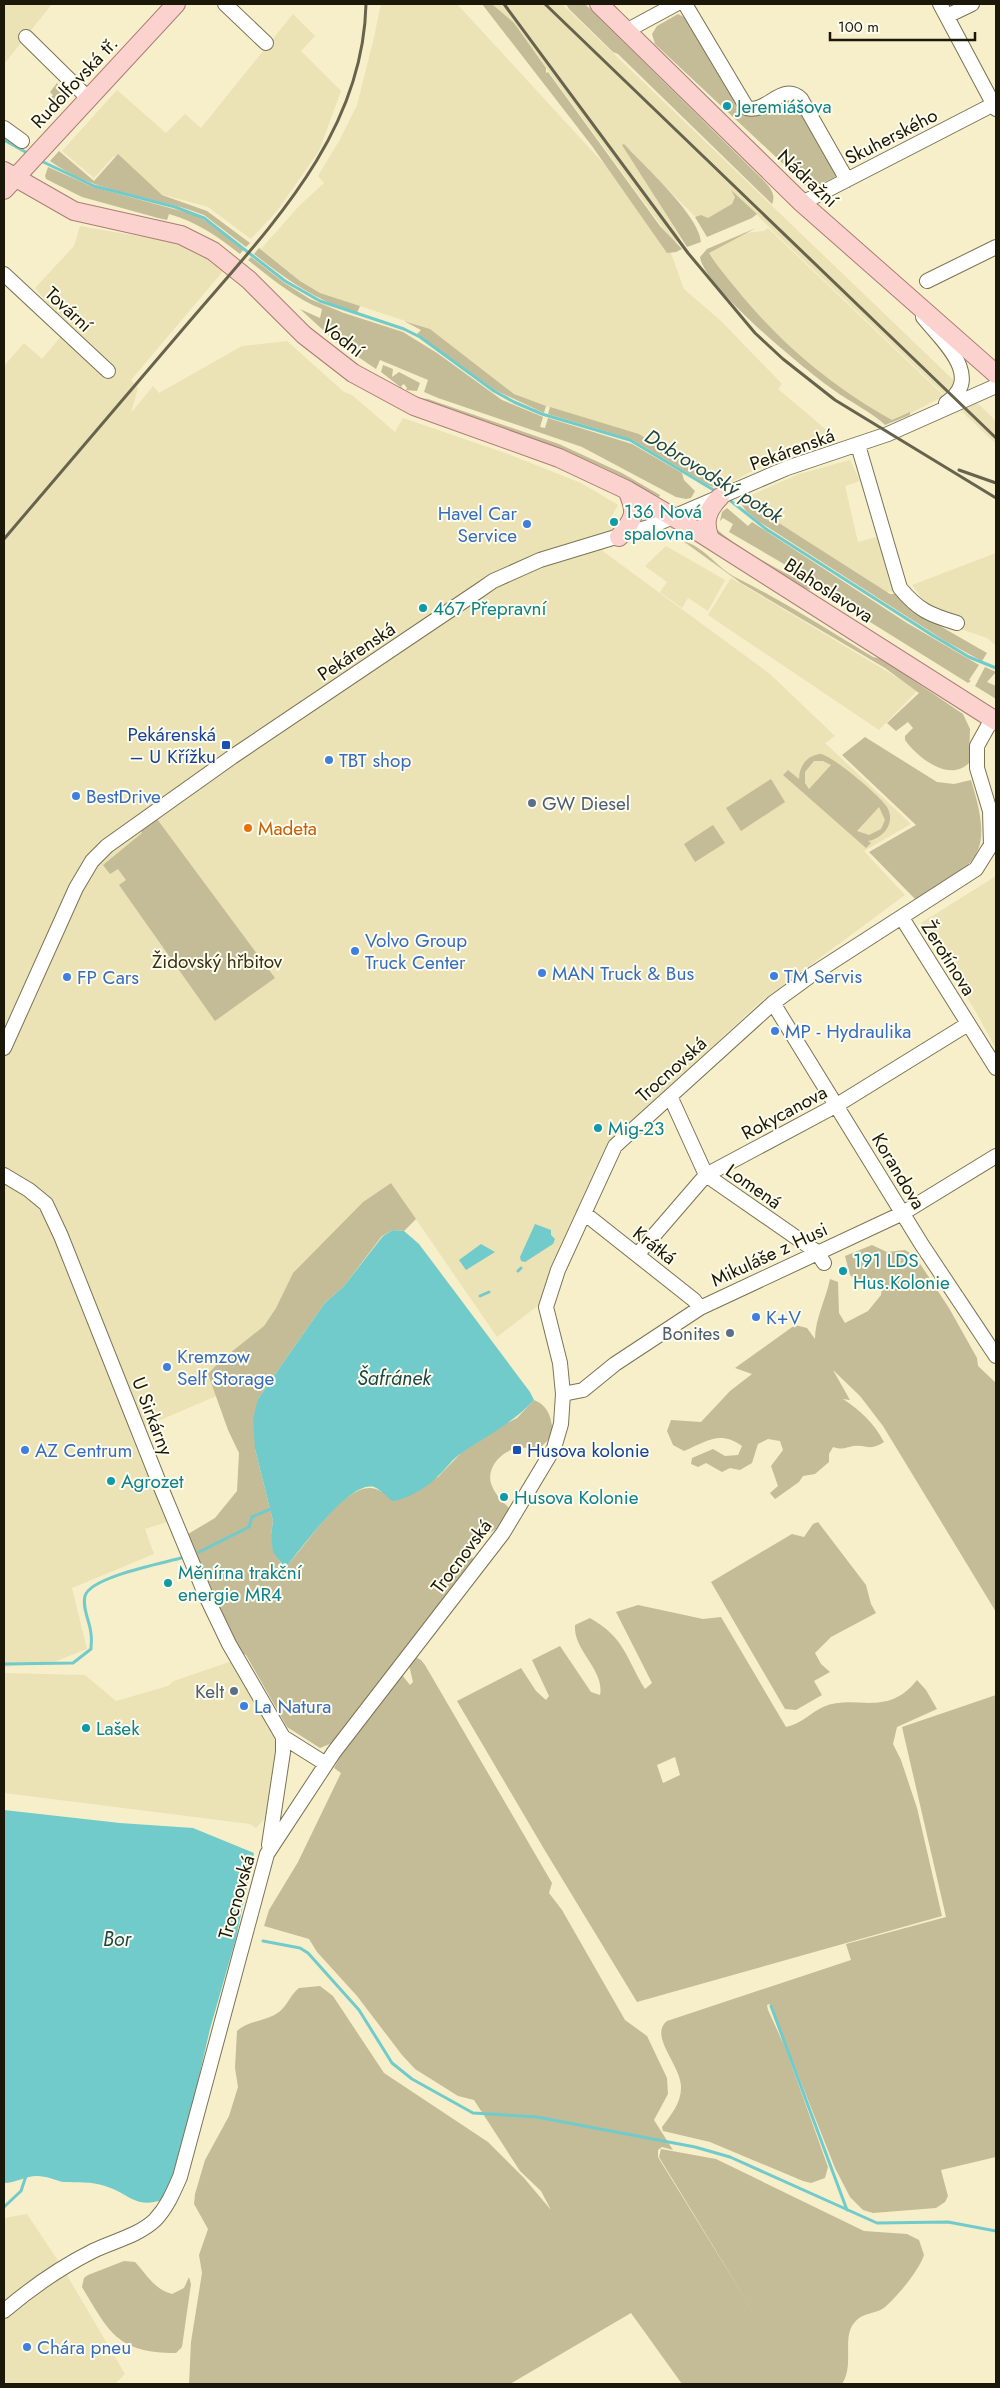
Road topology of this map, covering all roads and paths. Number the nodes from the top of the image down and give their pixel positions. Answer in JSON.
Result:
{"nodes":[{"id":1,"x":176,"y":4,"type":"edge"},
{"id":2,"x":225,"y":4,"type":"edge"},
{"id":3,"x":599,"y":4,"type":"edge"},
{"id":4,"x":676,"y":4,"type":"edge"},
{"id":5,"x":685,"y":4,"type":"edge"},
{"id":6,"x":972,"y":4,"type":"edge"},
{"id":7,"x":943,"y":10,"type":"edge"},
{"id":8,"x":626,"y":31,"type":"junction"},
{"id":9,"x":26,"y":37,"type":"dead end"},
{"id":10,"x":266,"y":43,"type":"dead end"},
{"id":11,"x":88,"y":98,"type":"junction"},
{"id":12,"x":995,"y":105,"type":"edge"},
{"id":13,"x":4,"y":128,"type":"edge"},
{"id":14,"x":22,"y":141,"type":"dead end"},
{"id":15,"x":17,"y":172,"type":"edge"},
{"id":16,"x":846,"y":180,"type":"junction"},
{"id":17,"x":802,"y":202,"type":"junction"},
{"id":18,"x":996,"y":247,"type":"edge"},
{"id":19,"x":4,"y":274,"type":"edge"},
{"id":20,"x":927,"y":280,"type":"dead end"},
{"id":21,"x":906,"y":294,"type":"junction"},
{"id":22,"x":108,"y":371,"type":"dead end"},
{"id":23,"x":996,"y":374,"type":"edge"},
{"id":24,"x":996,"y":386,"type":"edge"},
{"id":25,"x":931,"y":414,"type":"junction"},
{"id":26,"x":858,"y":445,"type":"junction"},
{"id":27,"x":626,"y":490,"type":"junction"},
{"id":28,"x":718,"y":499,"type":"junction"},
{"id":29,"x":673,"y":518,"type":"junction"},
{"id":30,"x":619,"y":537,"type":"junction"},
{"id":31,"x":710,"y":539,"type":"junction"},
{"id":32,"x":957,"y":623,"type":"dead end"},
{"id":33,"x":994,"y":720,"type":"edge"},
{"id":34,"x":994,"y":846,"type":"edge"},
{"id":35,"x":902,"y":918,"type":"junction"},
{"id":36,"x":773,"y":1003,"type":"junction"},
{"id":37,"x":968,"y":1024,"type":"junction"},
{"id":38,"x":4,"y":1048,"type":"edge"},
{"id":39,"x":996,"y":1068,"type":"edge"},
{"id":40,"x":670,"y":1096,"type":"junction"},
{"id":41,"x":837,"y":1105,"type":"junction"},
{"id":42,"x":996,"y":1156,"type":"edge"},
{"id":43,"x":4,"y":1175,"type":"edge"},
{"id":44,"x":706,"y":1175,"type":"junction"},
{"id":45,"x":584,"y":1213,"type":"junction"},
{"id":46,"x":903,"y":1213,"type":"junction"},
{"id":47,"x":637,"y":1255,"type":"junction"},
{"id":48,"x":820,"y":1257,"type":"junction"},
{"id":49,"x":700,"y":1308,"type":"junction"},
{"id":50,"x":996,"y":1356,"type":"edge"},
{"id":51,"x":563,"y":1394,"type":"junction"},
{"id":52,"x":283,"y":1736,"type":"junction"},
{"id":53,"x":326,"y":1764,"type":"junction"},
{"id":54,"x":267,"y":1854,"type":"junction"},
{"id":55,"x":4,"y":2311,"type":"edge"}],
"edges":[{"from":1,"to":11,"type":"main road","name":"Rudolfovská tř."},
{"from":2,"to":10,"type":"street"},
{"from":3,"to":8,"type":"main road","name":"Nádražní"},
{"from":4,"to":8,"type":"street"},
{"from":5,"to":16,"type":"street"},
{"from":6,"to":7,"type":"street"},
{"from":7,"to":12,"type":"street"},
{"from":8,"to":17,"type":"main road","name":"Nádražní"},
{"from":9,"to":11,"type":"street"},
{"from":11,"to":15,"type":"main road","name":"Rudolfovská tř."},
{"from":12,"to":16,"type":"street","name":"Skuherského"},
{"from":13,"to":14,"type":"street"},
{"from":15,"to":27,"type":"main road","name":"Vodní"},
{"from":16,"to":17,"type":"street","name":"Skuherského"},
{"from":17,"to":21,"type":"main road","name":"Nádražní"},
{"from":18,"to":20,"type":"street"},
{"from":19,"to":22,"type":"street","name":"Tovární"},
{"from":21,"to":23,"type":"main road","name":"Nádražní"},
{"from":21,"to":25,"type":"street"},
{"from":24,"to":25,"type":"street","name":"Pekárenská"},
{"from":25,"to":26,"type":"street","name":"Pekárenská"},
{"from":26,"to":28,"type":"street","name":"Pekárenská"},
{"from":26,"to":32,"type":"street","name":"Pekárenská"},
{"from":27,"to":29,"type":"main road","name":"Vodní"},
{"from":27,"to":30,"type":"main road"},
{"from":28,"to":29,"type":"street","name":"Pekárenská"},
{"from":28,"to":31,"type":"main road"},
{"from":29,"to":30,"type":"street","name":"Pekárenská"},
{"from":29,"to":31,"type":"main road","name":"Blahoslavova"},
{"from":30,"to":38,"type":"street","name":"Pekárenská"},
{"from":31,"to":33,"type":"main road","name":"Blahoslavova"},
{"from":33,"to":34,"type":"street"},
{"from":34,"to":35,"type":"street","name":"Trocnovská"},
{"from":35,"to":36,"type":"street","name":"Trocnovská"},
{"from":35,"to":37,"type":"street","name":"Žerotínova"},
{"from":36,"to":40,"type":"street","name":"Trocnovská"},
{"from":36,"to":41,"type":"street","name":"Korandova"},
{"from":37,"to":39,"type":"street","name":"Žerotínova"},
{"from":37,"to":41,"type":"street","name":"Rokycanova"},
{"from":40,"to":44,"type":"street","name":"Lomená"},
{"from":40,"to":45,"type":"street","name":"Trocnovská"},
{"from":41,"to":44,"type":"street","name":"Rokycanova"},
{"from":41,"to":46,"type":"street","name":"Korandova"},
{"from":42,"to":46,"type":"street","name":"Mikuláše z Husi"},
{"from":43,"to":52,"type":"street","name":"U Sirkárny"},
{"from":44,"to":47,"type":"street","name":"Rokycanova"},
{"from":44,"to":48,"type":"street","name":"Lomená"},
{"from":45,"to":47,"type":"street","name":"Krátká"},
{"from":45,"to":51,"type":"street","name":"Trocnovská"},
{"from":46,"to":48,"type":"street","name":"Mikuláše z Husi"},
{"from":46,"to":50,"type":"street","name":"Korandova"},
{"from":47,"to":49,"type":"street","name":"Krátká"},
{"from":48,"to":49,"type":"street","name":"Mikuláše z Husi"},
{"from":49,"to":51,"type":"street","name":"Mikuláše z Husi"},
{"from":51,"to":53,"type":"street","name":"Trocnovská"},
{"from":52,"to":53,"type":"street","name":"U Sirkárny"},
{"from":52,"to":54,"type":"street"},
{"from":53,"to":54,"type":"street","name":"Trocnovská"},
{"from":54,"to":55,"type":"street","name":"Trocnovská"}]}
